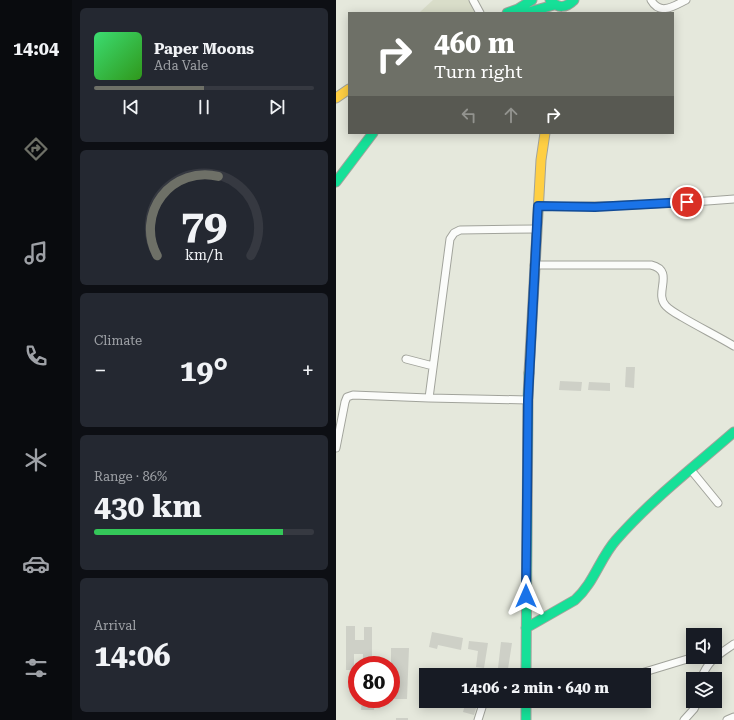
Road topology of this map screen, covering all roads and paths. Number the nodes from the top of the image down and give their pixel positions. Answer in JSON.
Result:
{"nodes":[{"id":1,"x":473,"y":0,"type":"edge"},
{"id":2,"x":532,"y":0,"type":"edge"},
{"id":3,"x":651,"y":0,"type":"edge"},
{"id":4,"x":686,"y":0,"type":"edge"},
{"id":5,"x":574,"y":1,"type":"edge"},
{"id":6,"x":554,"y":6,"type":"edge"},
{"id":7,"x":479,"y":12,"type":"edge"},
{"id":8,"x":510,"y":12,"type":"edge"},
{"id":9,"x":529,"y":12,"type":"edge"},
{"id":10,"x":570,"y":12,"type":"edge"},
{"id":11,"x":348,"y":90,"type":"edge"},
{"id":12,"x":336,"y":98,"type":"edge"},
{"id":13,"x":371,"y":134,"type":"edge"},
{"id":14,"x":545,"y":134,"type":"edge"},
{"id":15,"x":336,"y":182,"type":"edge"},
{"id":16,"x":734,"y":199,"type":"edge"},
{"id":17,"x":538,"y":206,"type":"junction"},
{"id":18,"x":536,"y":229,"type":"junction"},
{"id":19,"x":534,"y":265,"type":"junction"},
{"id":20,"x":734,"y":346,"type":"edge"},
{"id":21,"x":406,"y":359,"type":"dead end"},
{"id":22,"x":433,"y":366,"type":"junction"},
{"id":23,"x":429,"y":398,"type":"junction"},
{"id":24,"x":528,"y":400,"type":"junction"},
{"id":25,"x":734,"y":432,"type":"edge"},
{"id":26,"x":336,"y":448,"type":"edge"},
{"id":27,"x":690,"y":470,"type":"junction"},
{"id":28,"x":718,"y":503,"type":"dead end"},
{"id":29,"x":526,"y":628,"type":"junction"},
{"id":30,"x":734,"y":644,"type":"edge"},
{"id":31,"x":722,"y":652,"type":"edge"},
{"id":32,"x":686,"y":660,"type":"edge"},
{"id":33,"x":526,"y":668,"type":"edge"},
{"id":34,"x":651,"y":670,"type":"edge"},
{"id":35,"x":482,"y":708,"type":"edge"},
{"id":36,"x":526,"y":708,"type":"edge"},
{"id":37,"x":694,"y":708,"type":"edge"},
{"id":38,"x":734,"y":717,"type":"edge"},
{"id":39,"x":478,"y":720,"type":"edge"},
{"id":40,"x":526,"y":720,"type":"edge"},
{"id":41,"x":684,"y":720,"type":"edge"},
{"id":42,"x":727,"y":720,"type":"edge"}],
"edges":[{"from":1,"to":7,"type":"street"},
{"from":2,"to":8,"type":"main road"},
{"from":3,"to":4,"type":"street"},
{"from":5,"to":6,"type":"main road"},
{"from":5,"to":10,"type":"main road"},
{"from":6,"to":9,"type":"main road"},
{"from":11,"to":12,"type":"main road"},
{"from":13,"to":15,"type":"main road"},
{"from":14,"to":17,"type":"main road"},
{"from":16,"to":17,"type":"street"},
{"from":17,"to":18,"type":"main road"},
{"from":18,"to":19,"type":"main road"},
{"from":18,"to":22,"type":"street"},
{"from":19,"to":20,"type":"street"},
{"from":19,"to":24,"type":"main road"},
{"from":21,"to":22,"type":"street"},
{"from":22,"to":23,"type":"street"},
{"from":23,"to":24,"type":"street"},
{"from":23,"to":26,"type":"street"},
{"from":24,"to":29,"type":"main road"},
{"from":25,"to":27,"type":"main road"},
{"from":27,"to":28,"type":"street"},
{"from":27,"to":29,"type":"main road"},
{"from":29,"to":33,"type":"main road"},
{"from":30,"to":31,"type":"street"},
{"from":32,"to":34,"type":"street"},
{"from":35,"to":39,"type":"street"},
{"from":36,"to":40,"type":"main road"},
{"from":37,"to":41,"type":"street"},
{"from":38,"to":42,"type":"street"}]}
